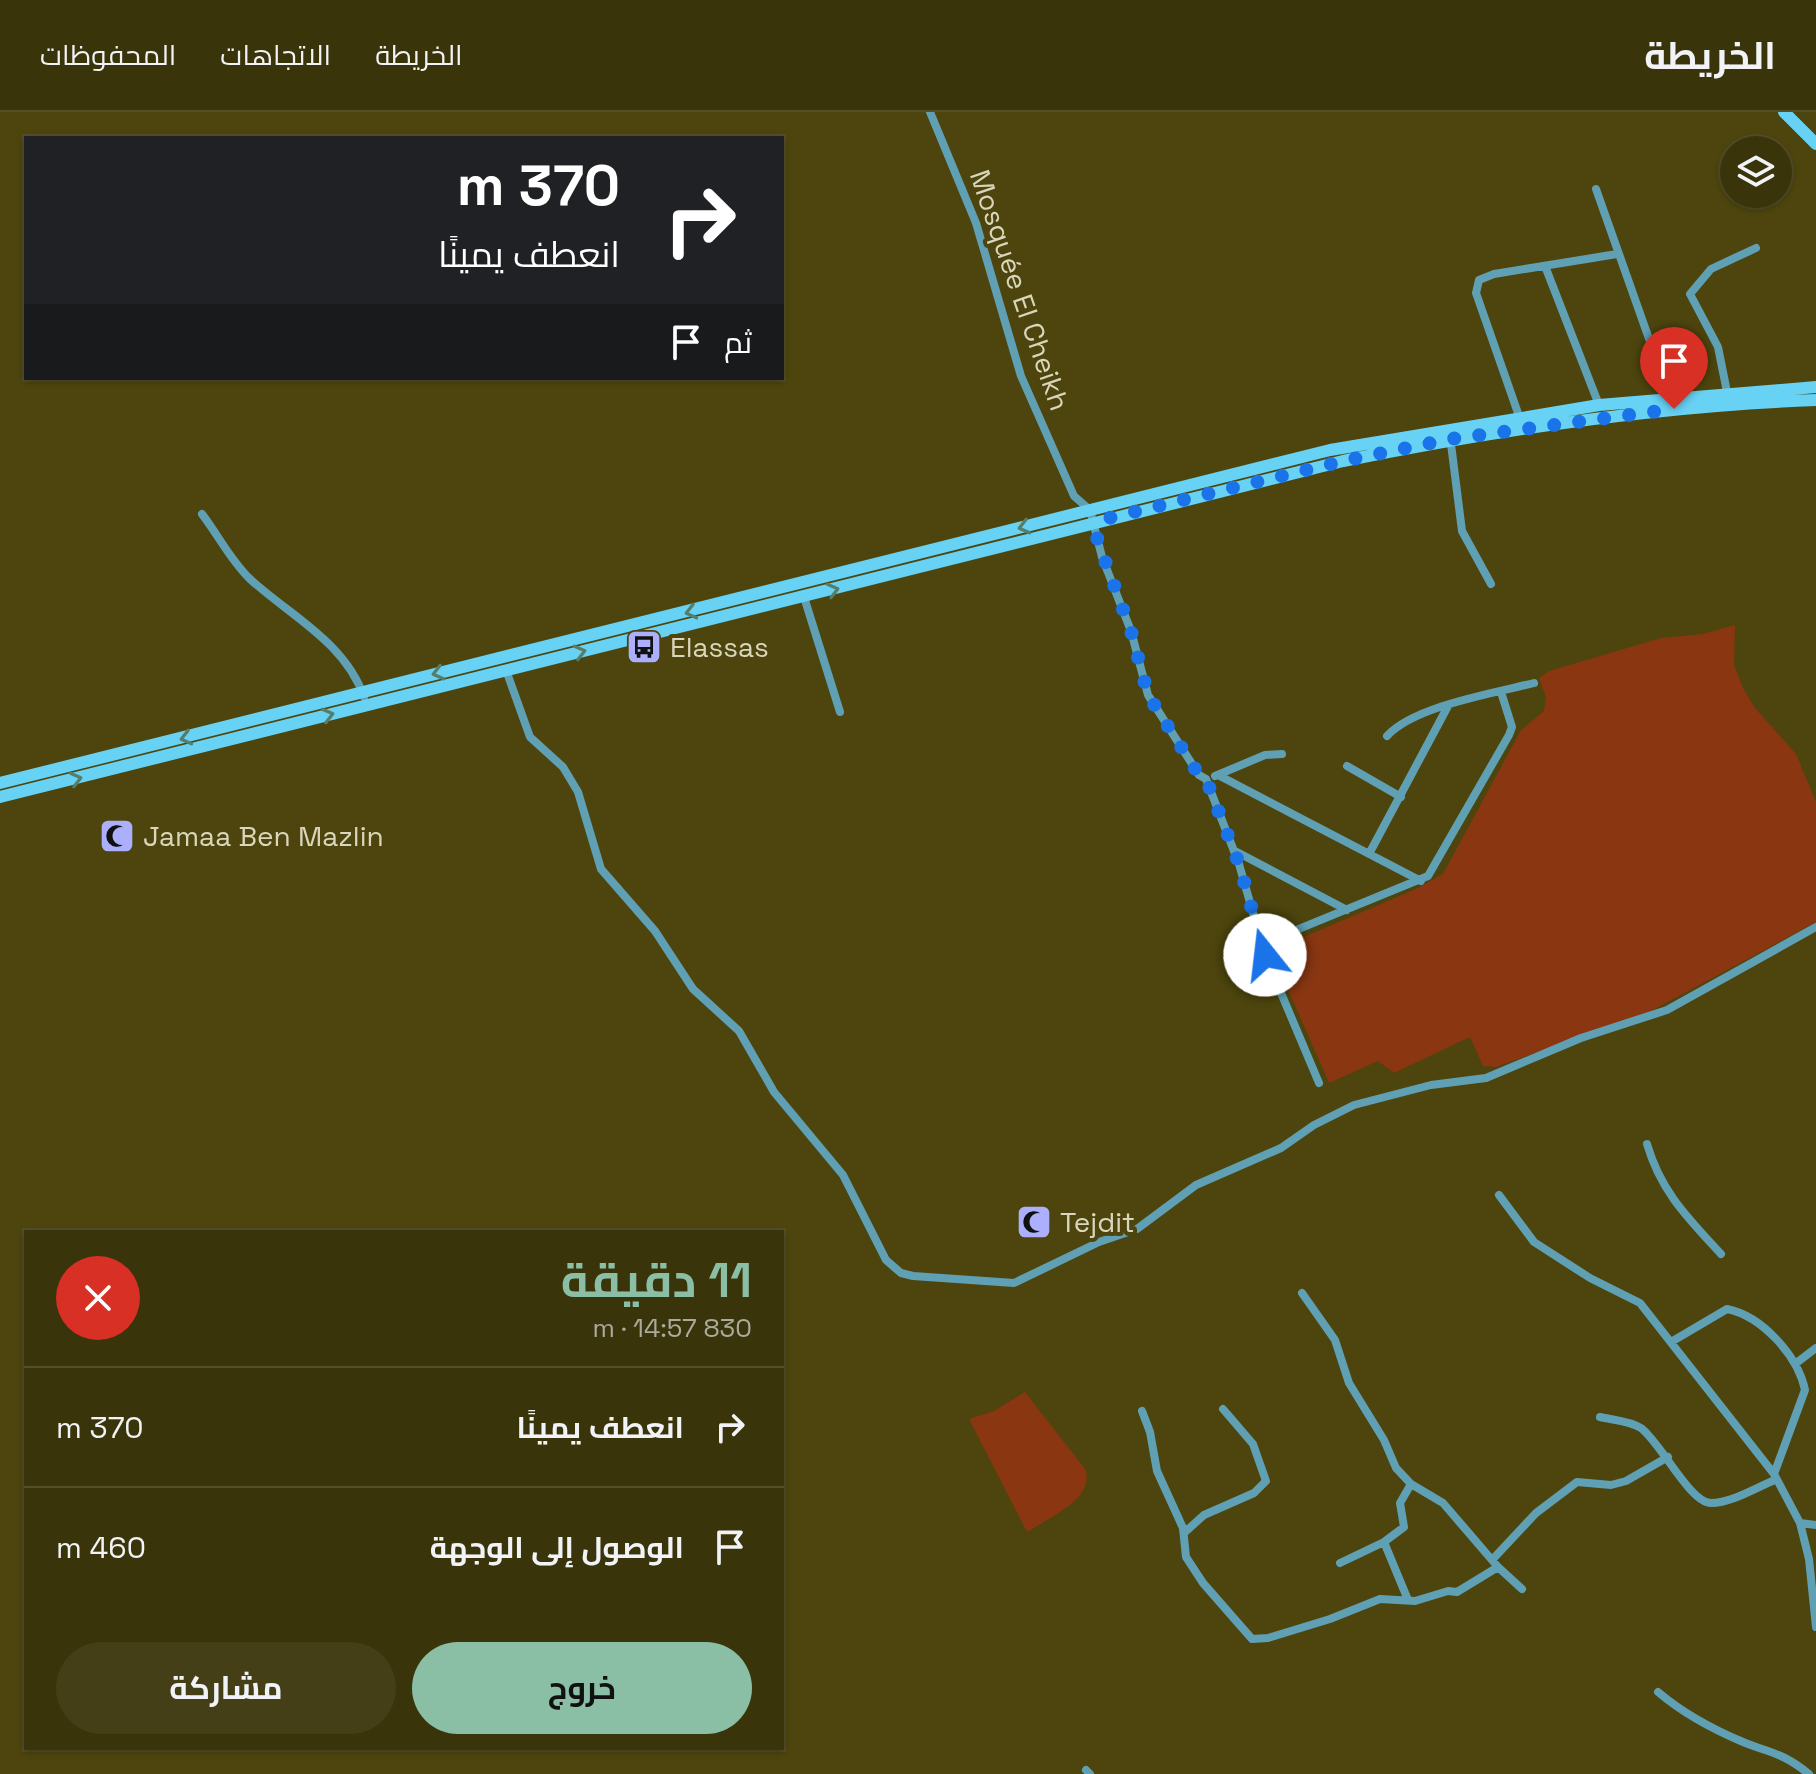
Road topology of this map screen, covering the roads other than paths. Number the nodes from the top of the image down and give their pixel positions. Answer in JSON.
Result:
{"nodes":[{"id":1,"x":930,"y":112,"type":"edge"},
{"id":2,"x":1784,"y":112,"type":"edge"},
{"id":3,"x":1816,"y":144,"type":"edge"},
{"id":4,"x":1596,"y":189,"type":"dead end"},
{"id":5,"x":1756,"y":248,"type":"dead end"},
{"id":6,"x":1617,"y":254,"type":"junction"},
{"id":7,"x":1545,"y":266,"type":"junction"},
{"id":8,"x":1816,"y":387,"type":"edge"},
{"id":9,"x":1727,"y":392,"type":"junction"},
{"id":10,"x":1816,"y":400,"type":"edge"},
{"id":11,"x":1672,"y":403,"type":"junction"},
{"id":12,"x":1599,"y":405,"type":"junction"},
{"id":13,"x":1519,"y":416,"type":"junction"},
{"id":14,"x":1450,"y":433,"type":"junction"},
{"id":15,"x":1298,"y":465,"type":"junction"},
{"id":16,"x":1074,"y":496,"type":"junction"},
{"id":17,"x":202,"y":514,"type":"dead end"},
{"id":18,"x":1065,"y":516,"type":"junction"},
{"id":19,"x":1092,"y":516,"type":"junction"},
{"id":20,"x":1109,"y":518,"type":"junction"},
{"id":21,"x":1079,"y":526,"type":"junction"},
{"id":22,"x":1097,"y":539,"type":"junction"},
{"id":23,"x":1491,"y":584,"type":"dead end"},
{"id":24,"x":804,"y":597,"type":"junction"},
{"id":25,"x":740,"y":606,"type":"junction"},
{"id":26,"x":506,"y":670,"type":"junction"},
{"id":27,"x":1534,"y":683,"type":"dead end"},
{"id":28,"x":1501,"y":692,"type":"junction"},
{"id":29,"x":365,"y":699,"type":"junction"},
{"id":30,"x":1448,"y":706,"type":"junction"},
{"id":31,"x":840,"y":712,"type":"dead end"},
{"id":32,"x":1387,"y":736,"type":"dead end"},
{"id":33,"x":1282,"y":754,"type":"dead end"},
{"id":34,"x":103,"y":765,"type":"junction"},
{"id":35,"x":1347,"y":766,"type":"dead end"},
{"id":36,"x":1218,"y":775,"type":"junction"},
{"id":37,"x":1206,"y":779,"type":"junction"},
{"id":38,"x":0,"y":783,"type":"edge"},
{"id":39,"x":0,"y":797,"type":"edge"},
{"id":40,"x":1401,"y":797,"type":"junction"},
{"id":41,"x":1234,"y":850,"type":"junction"},
{"id":42,"x":1369,"y":854,"type":"junction"},
{"id":43,"x":1421,"y":881,"type":"junction"},
{"id":44,"x":1347,"y":910,"type":"junction"},
{"id":45,"x":1816,"y":927,"type":"edge"},
{"id":46,"x":1262,"y":944,"type":"junction"},
{"id":47,"x":1319,"y":1083,"type":"dead end"},
{"id":48,"x":1647,"y":1144,"type":"dead end"},
{"id":49,"x":1499,"y":1195,"type":"dead end"},
{"id":50,"x":1721,"y":1254,"type":"dead end"},
{"id":51,"x":1302,"y":1293,"type":"dead end"},
{"id":52,"x":1671,"y":1342,"type":"junction"},
{"id":53,"x":1816,"y":1348,"type":"edge"},
{"id":54,"x":1795,"y":1364,"type":"junction"},
{"id":55,"x":1223,"y":1409,"type":"dead end"},
{"id":56,"x":1142,"y":1411,"type":"dead end"},
{"id":57,"x":1600,"y":1417,"type":"dead end"},
{"id":58,"x":1668,"y":1457,"type":"junction"},
{"id":59,"x":1774,"y":1477,"type":"junction"},
{"id":60,"x":1411,"y":1484,"type":"junction"},
{"id":61,"x":1800,"y":1523,"type":"junction"},
{"id":62,"x":1816,"y":1525,"type":"edge"},
{"id":63,"x":1184,"y":1533,"type":"junction"},
{"id":64,"x":1384,"y":1542,"type":"junction"},
{"id":65,"x":1340,"y":1563,"type":"dead end"},
{"id":66,"x":1495,"y":1564,"type":"junction"},
{"id":67,"x":1522,"y":1589,"type":"dead end"},
{"id":68,"x":1408,"y":1600,"type":"junction"},
{"id":69,"x":1816,"y":1627,"type":"edge"},
{"id":70,"x":1658,"y":1692,"type":"dead end"},
{"id":71,"x":1809,"y":1774,"type":"edge"}],
"edges":[{"from":1,"to":16,"type":"street","name":"Mosquée El Cheikh"},
{"from":2,"to":3,"type":"main road"},
{"from":4,"to":6,"type":"street"},
{"from":5,"to":9,"type":"street"},
{"from":6,"to":7,"type":"street"},
{"from":6,"to":11,"type":"street"},
{"from":7,"to":12,"type":"street"},
{"from":7,"to":13,"type":"street"},
{"from":8,"to":9,"type":"main road"},
{"from":9,"to":11,"type":"main road"},
{"from":10,"to":11,"type":"main road"},
{"from":11,"to":12,"type":"main road"},
{"from":11,"to":14,"type":"main road"},
{"from":12,"to":13,"type":"main road"},
{"from":13,"to":14,"type":"main road"},
{"from":14,"to":15,"type":"main road"},
{"from":14,"to":23,"type":"street"},
{"from":15,"to":19,"type":"main road"},
{"from":15,"to":20,"type":"main road"},
{"from":16,"to":18,"type":"street"},
{"from":16,"to":19,"type":"street","name":"Mosquée El Cheikh"},
{"from":17,"to":29,"type":"street"},
{"from":18,"to":19,"type":"main road"},
{"from":18,"to":25,"type":"main road","one_way":true},
{"from":19,"to":20,"type":"main road"},
{"from":19,"to":21,"type":"main road"},
{"from":19,"to":22,"type":"street"},
{"from":20,"to":22,"type":"street"},
{"from":21,"to":22,"type":"street"},
{"from":24,"to":21,"type":"main road","one_way":true},
{"from":22,"to":37,"type":"street"},
{"from":24,"to":25,"type":"main road"},
{"from":24,"to":31,"type":"street"},
{"from":26,"to":25,"type":"main road","one_way":true},
{"from":25,"to":29,"type":"main road","one_way":true},
{"from":26,"to":29,"type":"main road"},
{"from":26,"to":45,"type":"street"},
{"from":27,"to":28,"type":"street"},
{"from":28,"to":30,"type":"street"},
{"from":28,"to":43,"type":"street"},
{"from":29,"to":34,"type":"main road"},
{"from":30,"to":32,"type":"street"},
{"from":30,"to":40,"type":"street"},
{"from":33,"to":36,"type":"street"},
{"from":34,"to":38,"type":"main road"},
{"from":39,"to":34,"type":"main road","one_way":true},
{"from":35,"to":40,"type":"street"},
{"from":36,"to":37,"type":"street"},
{"from":36,"to":42,"type":"street"},
{"from":37,"to":41,"type":"street"},
{"from":40,"to":42,"type":"street"},
{"from":41,"to":44,"type":"street"},
{"from":41,"to":46,"type":"street"},
{"from":42,"to":43,"type":"street"},
{"from":43,"to":44,"type":"street"},
{"from":44,"to":46,"type":"street"},
{"from":46,"to":47,"type":"street"},
{"from":48,"to":50,"type":"street"},
{"from":49,"to":52,"type":"street"},
{"from":51,"to":60,"type":"street"},
{"from":52,"to":54,"type":"street"},
{"from":52,"to":59,"type":"street"},
{"from":53,"to":54,"type":"street"},
{"from":54,"to":59,"type":"street"},
{"from":55,"to":63,"type":"street"},
{"from":56,"to":63,"type":"street"},
{"from":57,"to":58,"type":"street"},
{"from":58,"to":59,"type":"street"},
{"from":58,"to":66,"type":"street"},
{"from":59,"to":61,"type":"street"},
{"from":60,"to":64,"type":"street"},
{"from":60,"to":66,"type":"street"},
{"from":61,"to":62,"type":"street"},
{"from":61,"to":69,"type":"street"},
{"from":63,"to":68,"type":"street"},
{"from":64,"to":65,"type":"street"},
{"from":64,"to":68,"type":"street"},
{"from":66,"to":67,"type":"street"},
{"from":66,"to":68,"type":"street"},
{"from":70,"to":71,"type":"street"}]}
